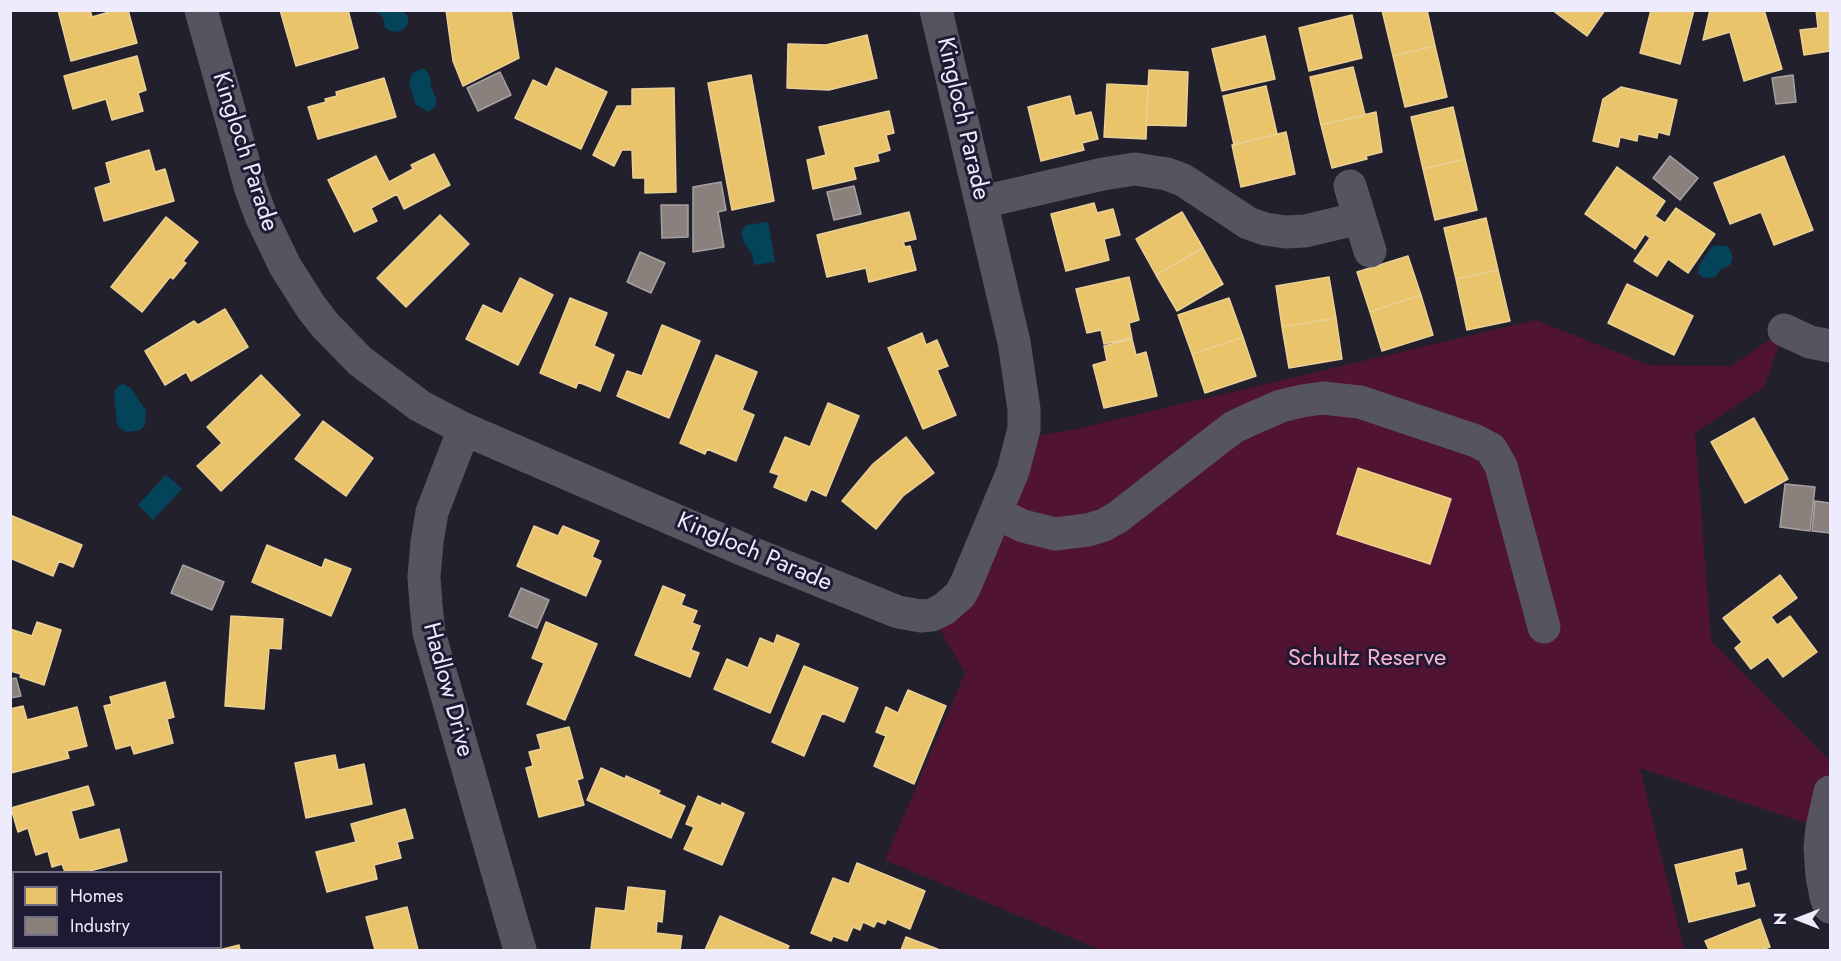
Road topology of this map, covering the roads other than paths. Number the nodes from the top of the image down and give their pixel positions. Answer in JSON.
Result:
{"nodes":[{"id":1,"x":201,"y":10,"type":"edge"},
{"id":2,"x":936,"y":10,"type":"edge"},
{"id":3,"x":1350,"y":186,"type":"dead end"},
{"id":4,"x":982,"y":202,"type":"junction"},
{"id":5,"x":1360,"y":218,"type":"junction"},
{"id":6,"x":1370,"y":251,"type":"dead end"},
{"id":7,"x":1784,"y":330,"type":"dead end"},
{"id":8,"x":1830,"y":346,"type":"edge"},
{"id":9,"x":464,"y":429,"type":"junction"},
{"id":10,"x":996,"y":513,"type":"junction"},
{"id":11,"x":1544,"y":627,"type":"dead end"},
{"id":12,"x":1830,"y":792,"type":"edge"},
{"id":13,"x":1830,"y":907,"type":"edge"},
{"id":14,"x":520,"y":951,"type":"edge"}],
"edges":[{"from":1,"to":9,"type":"street","name":"Kingloch Parade"},
{"from":2,"to":4,"type":"street","name":"Kingloch Parade"},
{"from":3,"to":5,"type":"street"},
{"from":4,"to":5,"type":"street"},
{"from":4,"to":10,"type":"street","name":"Kingloch Parade"},
{"from":5,"to":6,"type":"street"},
{"from":7,"to":8,"type":"street"},
{"from":9,"to":10,"type":"street","name":"Kingloch Parade"},
{"from":9,"to":14,"type":"street","name":"Hadlow Drive"},
{"from":10,"to":11,"type":"street"},
{"from":12,"to":13,"type":"street"}]}
